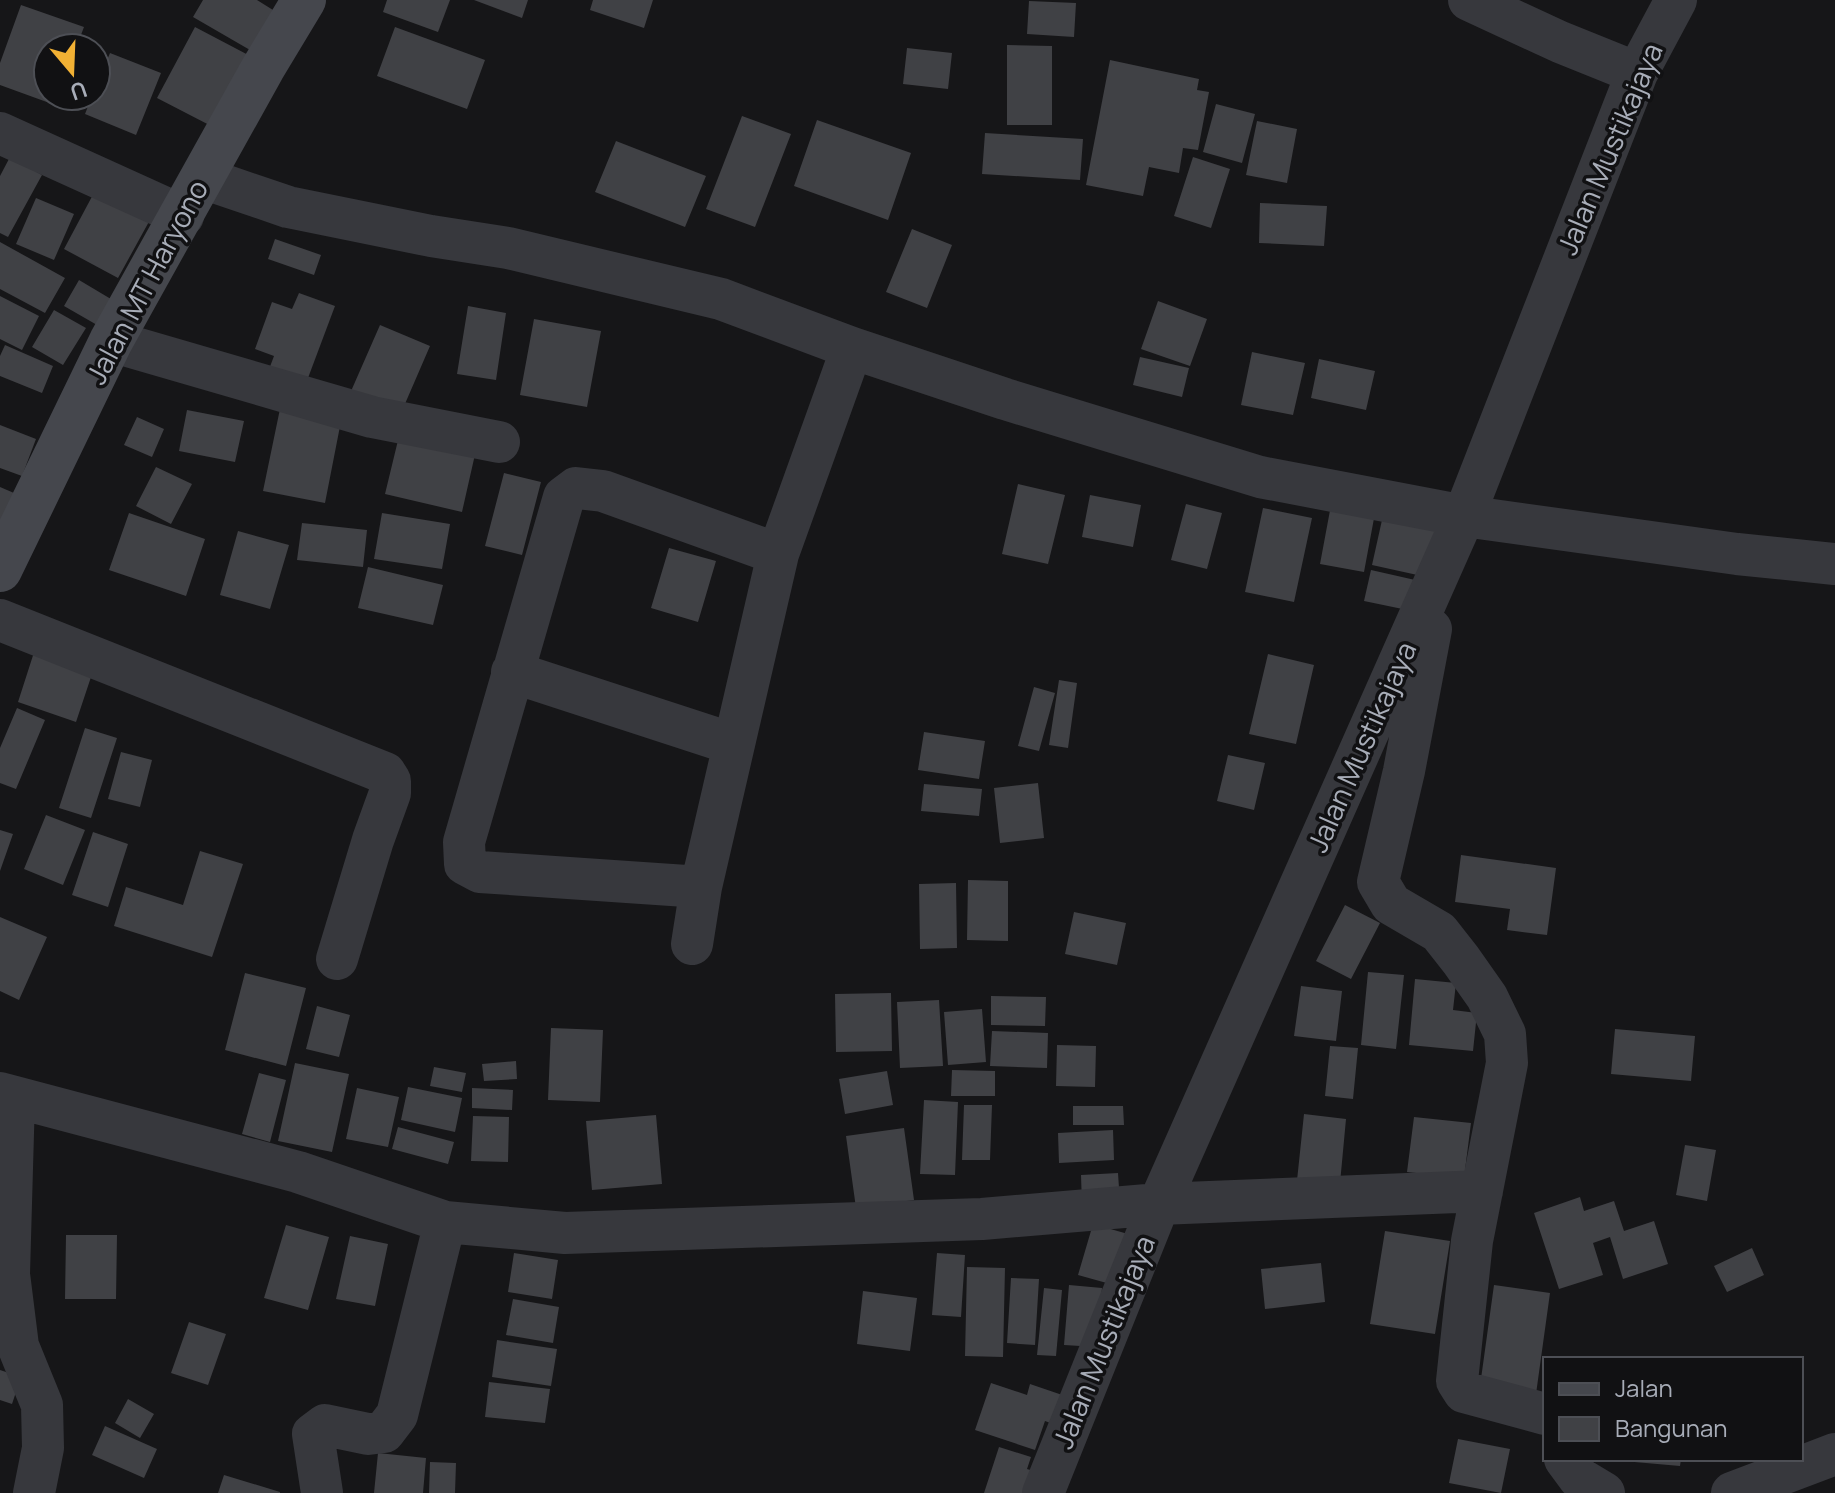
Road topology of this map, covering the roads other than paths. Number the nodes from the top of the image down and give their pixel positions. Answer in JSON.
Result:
{"nodes":[{"id":1,"x":304,"y":0,"type":"edge"},
{"id":2,"x":1469,"y":0,"type":"edge"},
{"id":3,"x":1676,"y":0,"type":"edge"},
{"id":4,"x":1637,"y":73,"type":"junction"},
{"id":5,"x":0,"y":133,"type":"edge"},
{"id":6,"x":203,"y":178,"type":"junction"},
{"id":7,"x":183,"y":216,"type":"junction"},
{"id":8,"x":111,"y":341,"type":"junction"},
{"id":9,"x":852,"y":348,"type":"junction"},
{"id":10,"x":499,"y":442,"type":"dead end"},
{"id":11,"x":1464,"y":516,"type":"junction"},
{"id":12,"x":778,"y":554,"type":"junction"},
{"id":13,"x":1835,"y":564,"type":"edge"},
{"id":14,"x":0,"y":570,"type":"edge"},
{"id":15,"x":1438,"y":576,"type":"junction"},
{"id":16,"x":0,"y":620,"type":"edge"},
{"id":17,"x":512,"y":672,"type":"junction"},
{"id":18,"x":733,"y":744,"type":"junction"},
{"id":19,"x":701,"y":887,"type":"junction"},
{"id":20,"x":692,"y":944,"type":"dead end"},
{"id":21,"x":337,"y":959,"type":"dead end"},
{"id":22,"x":7,"y":1096,"type":"edge"},
{"id":23,"x":1482,"y":1191,"type":"junction"},
{"id":24,"x":1159,"y":1204,"type":"junction"},
{"id":25,"x":445,"y":1222,"type":"junction"},
{"id":26,"x":1543,"y":1413,"type":"edge"},
{"id":27,"x":1835,"y":1454,"type":"edge"},
{"id":28,"x":1566,"y":1461,"type":"edge"},
{"id":29,"x":34,"y":1493,"type":"edge"},
{"id":30,"x":322,"y":1493,"type":"edge"},
{"id":31,"x":1043,"y":1493,"type":"edge"},
{"id":32,"x":1604,"y":1493,"type":"edge"},
{"id":33,"x":1732,"y":1493,"type":"edge"}],
"edges":[{"from":1,"to":6,"type":"main road","name":"Jalan MT Haryono"},
{"from":2,"to":4,"type":"street"},
{"from":3,"to":4,"type":"street","name":"Jalan Mustikajaya"},
{"from":4,"to":11,"type":"street","name":"Jalan Mustikajaya"},
{"from":5,"to":7,"type":"street"},
{"from":6,"to":7,"type":"main road","name":"Jalan MT Haryono"},
{"from":6,"to":9,"type":"street"},
{"from":7,"to":8,"type":"main road","name":"Jalan MT Haryono"},
{"from":8,"to":10,"type":"street"},
{"from":8,"to":14,"type":"main road","name":"Jalan MT Haryono"},
{"from":9,"to":11,"type":"street"},
{"from":9,"to":12,"type":"street"},
{"from":11,"to":13,"type":"street"},
{"from":11,"to":15,"type":"street","name":"Jalan Mustikajaya"},
{"from":12,"to":17,"type":"street"},
{"from":12,"to":18,"type":"street"},
{"from":15,"to":23,"type":"street"},
{"from":15,"to":24,"type":"street","name":"Jalan Mustikajaya"},
{"from":16,"to":21,"type":"street"},
{"from":17,"to":18,"type":"street"},
{"from":17,"to":19,"type":"street"},
{"from":18,"to":19,"type":"street"},
{"from":19,"to":20,"type":"street"},
{"from":22,"to":25,"type":"street"},
{"from":22,"to":29,"type":"street"},
{"from":23,"to":24,"type":"street"},
{"from":23,"to":26,"type":"street"},
{"from":24,"to":25,"type":"street"},
{"from":24,"to":31,"type":"street","name":"Jalan Mustikajaya"},
{"from":25,"to":30,"type":"street"},
{"from":27,"to":33,"type":"street"},
{"from":28,"to":32,"type":"street"}]}
